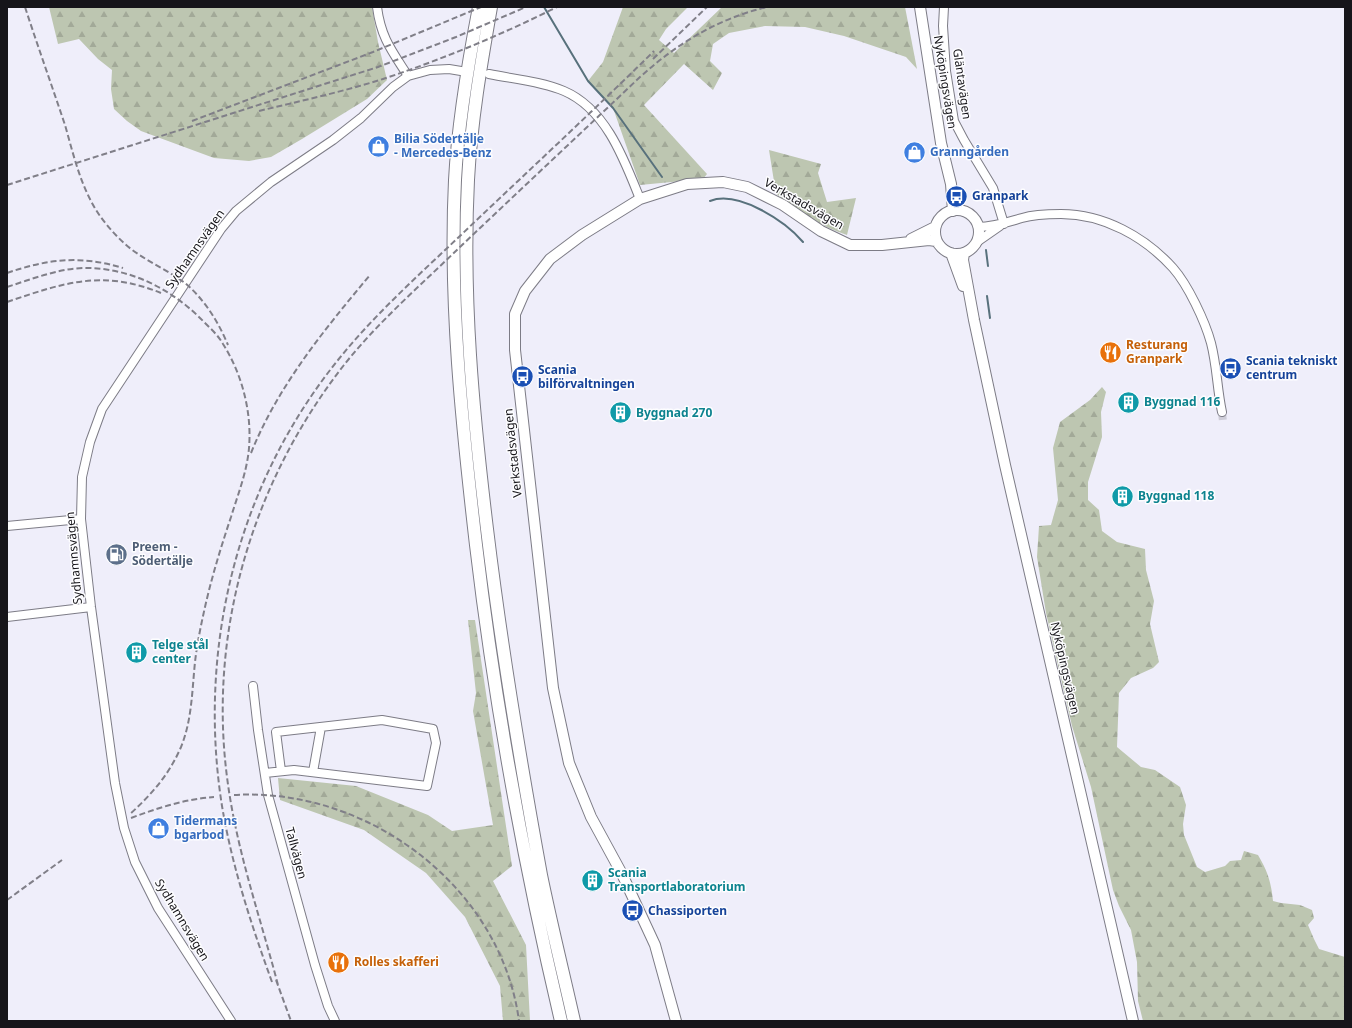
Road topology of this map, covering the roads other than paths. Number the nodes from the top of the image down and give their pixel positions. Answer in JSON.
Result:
{"nodes":[{"id":1,"x":377,"y":7,"type":"edge"},
{"id":2,"x":479,"y":7,"type":"edge"},
{"id":3,"x":491,"y":7,"type":"edge"},
{"id":4,"x":920,"y":7,"type":"edge"},
{"id":5,"x":944,"y":7,"type":"edge"},
{"id":6,"x":461,"y":71,"type":"dead end"},
{"id":7,"x":489,"y":74,"type":"dead end"},
{"id":8,"x":408,"y":76,"type":"junction"},
{"id":9,"x":951,"y":184,"type":"junction"},
{"id":10,"x":640,"y":199,"type":"junction"},
{"id":11,"x":953,"y":211,"type":"junction"},
{"id":12,"x":965,"y":212,"type":"junction"},
{"id":13,"x":1004,"y":224,"type":"junction"},
{"id":14,"x":935,"y":227,"type":"junction"},
{"id":15,"x":978,"y":227,"type":"junction"},
{"id":16,"x":936,"y":241,"type":"junction"},
{"id":17,"x":905,"y":242,"type":"junction"},
{"id":18,"x":977,"y":242,"type":"junction"},
{"id":19,"x":950,"y":253,"type":"junction"},
{"id":20,"x":964,"y":253,"type":"junction"},
{"id":21,"x":974,"y":320,"type":"junction"},
{"id":22,"x":1222,"y":412,"type":"tunnel mouth"},
{"id":23,"x":81,"y":520,"type":"junction"},
{"id":24,"x":7,"y":526,"type":"edge"},
{"id":25,"x":91,"y":607,"type":"junction"},
{"id":26,"x":7,"y":617,"type":"edge"},
{"id":27,"x":253,"y":686,"type":"dead end"},
{"id":28,"x":321,"y":727,"type":"junction"},
{"id":29,"x":281,"y":771,"type":"junction"},
{"id":30,"x":313,"y":772,"type":"junction"},
{"id":31,"x":264,"y":773,"type":"junction"},
{"id":32,"x":565,"y":982,"type":"junction"},
{"id":33,"x":231,"y":1021,"type":"edge"},
{"id":34,"x":335,"y":1021,"type":"edge"},
{"id":35,"x":560,"y":1021,"type":"edge"},
{"id":36,"x":574,"y":1021,"type":"edge"},
{"id":37,"x":579,"y":1021,"type":"edge"},
{"id":38,"x":676,"y":1021,"type":"edge"},
{"id":39,"x":1133,"y":1021,"type":"edge"}],
"edges":[{"from":1,"to":8,"type":"street"},
{"from":2,"to":35,"type":"highway"},
{"from":3,"to":32,"type":"highway"},
{"from":4,"to":9,"type":"main road","name":"Nyköpingsvägen"},
{"from":5,"to":13,"type":"street","name":"Gläntavägen"},
{"from":6,"to":8,"type":"street","name":"Sydhamnsvägen"},
{"from":7,"to":10,"type":"street"},
{"from":8,"to":23,"type":"street","name":"Sydhamnsvägen"},
{"from":9,"to":11,"type":"main road","name":"Nyköpingsvägen"},
{"from":9,"to":12,"type":"main road","name":"Nyköpingsvägen"},
{"from":10,"to":17,"type":"main road","name":"Verkstadsvägen"},
{"from":10,"to":38,"type":"main road","name":"Verkstadsvägen"},
{"from":11,"to":12,"type":"main road"},
{"from":11,"to":14,"type":"main road"},
{"from":12,"to":15,"type":"main road"},
{"from":13,"to":15,"type":"street"},
{"from":13,"to":18,"type":"street"},
{"from":13,"to":22,"type":"street"},
{"from":14,"to":16,"type":"main road"},
{"from":14,"to":17,"type":"main road","name":"Verkstadsvägen"},
{"from":15,"to":18,"type":"main road"},
{"from":16,"to":17,"type":"main road","name":"Verkstadsvägen"},
{"from":16,"to":19,"type":"main road"},
{"from":18,"to":20,"type":"main road"},
{"from":19,"to":20,"type":"main road"},
{"from":19,"to":21,"type":"main road","name":"Nyköpingsvägen"},
{"from":20,"to":21,"type":"main road","name":"Nyköpingsvägen"},
{"from":21,"to":39,"type":"main road","name":"Nyköpingsvägen"},
{"from":23,"to":24,"type":"street"},
{"from":23,"to":25,"type":"street","name":"Sydhamnsvägen"},
{"from":25,"to":26,"type":"street"},
{"from":25,"to":33,"type":"street","name":"Sydhamnsvägen"},
{"from":27,"to":31,"type":"street","name":"Tallvägen"},
{"from":28,"to":29,"type":"street"},
{"from":28,"to":30,"type":"street"},
{"from":28,"to":30,"type":"street"},
{"from":29,"to":30,"type":"street"},
{"from":29,"to":31,"type":"street"},
{"from":31,"to":34,"type":"street","name":"Tallvägen"},
{"from":32,"to":36,"type":"highway"},
{"from":32,"to":37,"type":"highway"}]}
